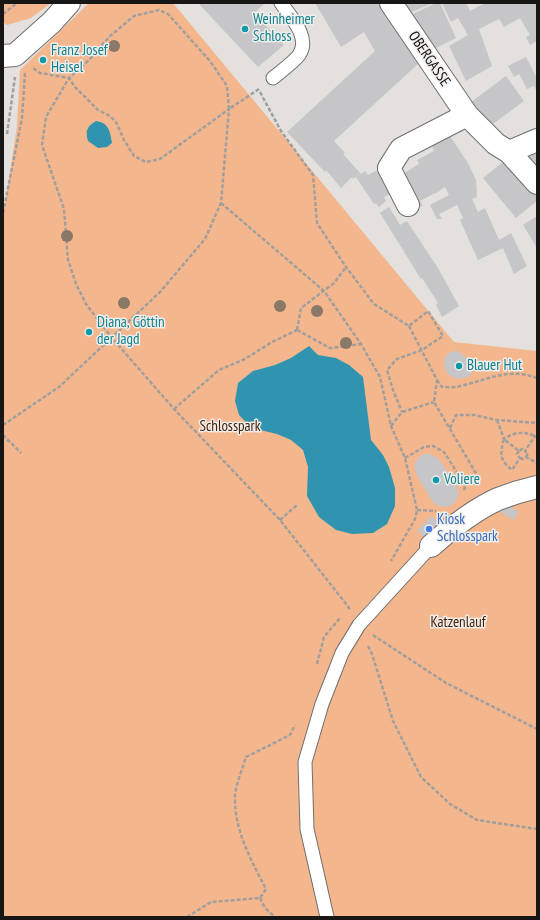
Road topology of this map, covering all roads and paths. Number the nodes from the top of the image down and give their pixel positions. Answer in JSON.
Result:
{"nodes":[{"id":1,"x":17,"y":3,"type":"edge"},
{"id":2,"x":69,"y":3,"type":"edge"},
{"id":3,"x":281,"y":3,"type":"edge"},
{"id":4,"x":391,"y":3,"type":"edge"},
{"id":5,"x":3,"y":14,"type":"edge"},
{"id":6,"x":3,"y":56,"type":"edge"},
{"id":7,"x":28,"y":65,"type":"dead end"},
{"id":8,"x":20,"y":73,"type":"dead end"},
{"id":9,"x":16,"y":74,"type":"dead end"},
{"id":10,"x":69,"y":78,"type":"junction"},
{"id":11,"x":273,"y":78,"type":"joint"},
{"id":12,"x":259,"y":89,"type":"junction"},
{"id":13,"x":229,"y":109,"type":"junction"},
{"id":14,"x":466,"y":115,"type":"junction"},
{"id":15,"x":7,"y":134,"type":"dead end"},
{"id":16,"x":537,"y":140,"type":"edge"},
{"id":17,"x":509,"y":152,"type":"junction"},
{"id":18,"x":537,"y":183,"type":"edge"},
{"id":19,"x":221,"y":202,"type":"junction"},
{"id":20,"x":408,"y":205,"type":"dead end"},
{"id":21,"x":3,"y":213,"type":"edge"},
{"id":22,"x":346,"y":267,"type":"junction"},
{"id":23,"x":324,"y":291,"type":"junction"},
{"id":24,"x":409,"y":326,"type":"junction"},
{"id":25,"x":297,"y":330,"type":"junction"},
{"id":26,"x":112,"y":338,"type":"junction"},
{"id":27,"x":361,"y":344,"type":"junction"},
{"id":28,"x":422,"y":350,"type":"junction"},
{"id":29,"x":537,"y":378,"type":"edge"},
{"id":30,"x":437,"y":380,"type":"junction"},
{"id":31,"x":434,"y":402,"type":"junction"},
{"id":32,"x":174,"y":409,"type":"junction"},
{"id":33,"x":402,"y":412,"type":"junction"},
{"id":34,"x":497,"y":420,"type":"junction"},
{"id":35,"x":537,"y":423,"type":"edge"},
{"id":36,"x":3,"y":425,"type":"edge"},
{"id":37,"x":391,"y":426,"type":"junction"},
{"id":38,"x":449,"y":429,"type":"junction"},
{"id":39,"x":3,"y":435,"type":"edge"},
{"id":40,"x":536,"y":436,"type":"edge"},
{"id":41,"x":504,"y":439,"type":"junction"},
{"id":42,"x":519,"y":451,"type":"junction"},
{"id":43,"x":526,"y":451,"type":"junction"},
{"id":44,"x":21,"y":453,"type":"dead end"},
{"id":45,"x":526,"y":457,"type":"junction"},
{"id":46,"x":405,"y":458,"type":"junction"},
{"id":47,"x":520,"y":458,"type":"junction"},
{"id":48,"x":537,"y":463,"type":"edge"},
{"id":49,"x":477,"y":475,"type":"dead end"},
{"id":50,"x":537,"y":487,"type":"edge"},
{"id":51,"x":464,"y":498,"type":"dead end"},
{"id":52,"x":297,"y":505,"type":"dead end"},
{"id":53,"x":417,"y":510,"type":"junction"},
{"id":54,"x":439,"y":511,"type":"dead end"},
{"id":55,"x":280,"y":520,"type":"junction"},
{"id":56,"x":431,"y":546,"type":"joint"},
{"id":57,"x":390,"y":564,"type":"dead end"},
{"id":58,"x":359,"y":626,"type":"junction"},
{"id":59,"x":316,"y":665,"type":"dead end"},
{"id":60,"x":298,"y":721,"type":"dead end"},
{"id":61,"x":537,"y":729,"type":"edge"},
{"id":62,"x":537,"y":829,"type":"edge"},
{"id":63,"x":260,"y":898,"type":"junction"},
{"id":64,"x":187,"y":917,"type":"edge"},
{"id":65,"x":275,"y":917,"type":"edge"},
{"id":66,"x":327,"y":917,"type":"edge"}],
"edges":[{"from":1,"to":5,"type":"path"},
{"from":2,"to":6,"type":"street"},
{"from":3,"to":11,"type":"lane"},
{"from":4,"to":14,"type":"street","name":"OBERGASSE"},
{"from":7,"to":10,"type":"path"},
{"from":8,"to":21,"type":"path"},
{"from":9,"to":15,"type":"path"},
{"from":10,"to":13,"type":"path"},
{"from":10,"to":13,"type":"path"},
{"from":10,"to":26,"type":"path"},
{"from":11,"to":12,"type":"path"},
{"from":12,"to":13,"type":"path"},
{"from":12,"to":22,"type":"path"},
{"from":13,"to":19,"type":"path"},
{"from":14,"to":17,"type":"street","name":"OBERGASSE"},
{"from":14,"to":20,"type":"street"},
{"from":16,"to":17,"type":"street"},
{"from":17,"to":18,"type":"street","name":"OBERGASSE"},
{"from":19,"to":23,"type":"path"},
{"from":19,"to":26,"type":"path"},
{"from":22,"to":23,"type":"path"},
{"from":22,"to":24,"type":"path"},
{"from":23,"to":25,"type":"path"},
{"from":23,"to":27,"type":"path"},
{"from":24,"to":28,"type":"path"},
{"from":24,"to":28,"type":"path"},
{"from":25,"to":27,"type":"path"},
{"from":25,"to":32,"type":"path"},
{"from":26,"to":32,"type":"path"},
{"from":26,"to":36,"type":"path"},
{"from":27,"to":37,"type":"path"},
{"from":28,"to":30,"type":"path"},
{"from":28,"to":33,"type":"path"},
{"from":29,"to":30,"type":"path"},
{"from":30,"to":31,"type":"path"},
{"from":31,"to":33,"type":"path"},
{"from":31,"to":38,"type":"path"},
{"from":32,"to":55,"type":"path"},
{"from":33,"to":37,"type":"path"},
{"from":34,"to":35,"type":"path"},
{"from":34,"to":38,"type":"path"},
{"from":34,"to":41,"type":"path"},
{"from":37,"to":46,"type":"path"},
{"from":38,"to":49,"type":"path"},
{"from":39,"to":44,"type":"path"},
{"from":40,"to":41,"type":"path"},
{"from":40,"to":43,"type":"path"},
{"from":41,"to":42,"type":"path"},
{"from":41,"to":47,"type":"path"},
{"from":42,"to":43,"type":"path"},
{"from":42,"to":47,"type":"path"},
{"from":43,"to":45,"type":"path"},
{"from":45,"to":47,"type":"path"},
{"from":45,"to":48,"type":"path"},
{"from":46,"to":51,"type":"path"},
{"from":46,"to":53,"type":"path"},
{"from":50,"to":56,"type":"street"},
{"from":52,"to":55,"type":"path"},
{"from":53,"to":54,"type":"path"},
{"from":53,"to":57,"type":"path"},
{"from":55,"to":59,"type":"path"},
{"from":56,"to":58,"type":"lane"},
{"from":58,"to":61,"type":"path"},
{"from":58,"to":62,"type":"path"},
{"from":58,"to":66,"type":"lane"},
{"from":60,"to":63,"type":"path"},
{"from":63,"to":64,"type":"path"},
{"from":63,"to":65,"type":"path"}]}
